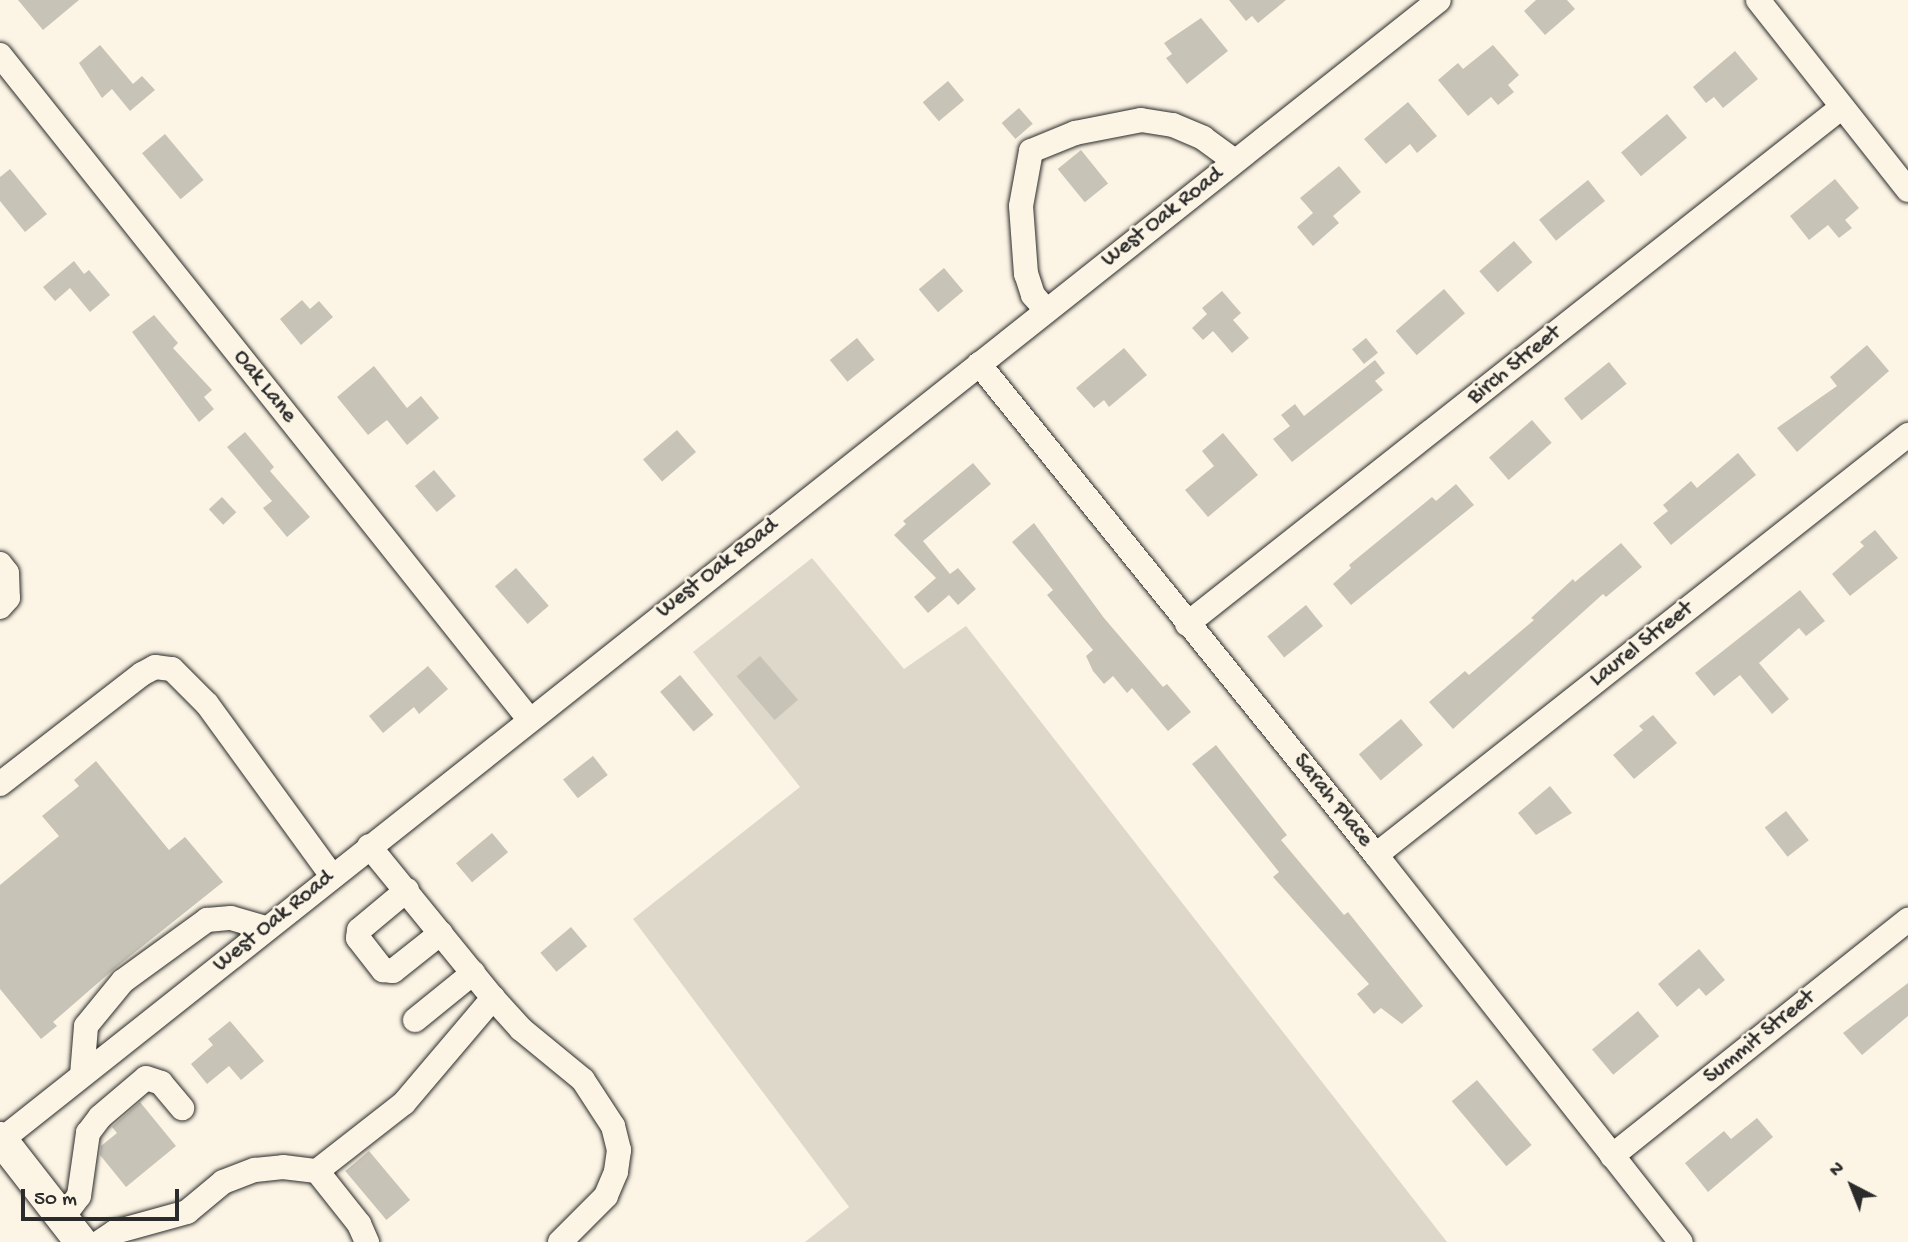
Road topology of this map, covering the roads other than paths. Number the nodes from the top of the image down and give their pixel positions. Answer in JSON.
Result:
{"nodes":[{"id":1,"x":1439,"y":0,"type":"edge"},
{"id":2,"x":1758,"y":0,"type":"edge"},
{"id":3,"x":0,"y":55,"type":"edge"},
{"id":4,"x":1842,"y":107,"type":"junction"},
{"id":5,"x":1234,"y":161,"type":"junction"},
{"id":6,"x":1908,"y":190,"type":"edge"},
{"id":7,"x":1046,"y":310,"type":"junction"},
{"id":8,"x":979,"y":364,"type":"junction"},
{"id":9,"x":1908,"y":435,"type":"edge"},
{"id":10,"x":0,"y":564,"type":"edge"},
{"id":11,"x":0,"y":607,"type":"edge"},
{"id":12,"x":1187,"y":624,"type":"junction"},
{"id":13,"x":529,"y":719,"type":"junction"},
{"id":14,"x":0,"y":784,"type":"edge"},
{"id":15,"x":369,"y":846,"type":"junction"},
{"id":16,"x":1376,"y":855,"type":"junction"},
{"id":17,"x":332,"y":876,"type":"junction"},
{"id":18,"x":407,"y":890,"type":"junction"},
{"id":19,"x":1908,"y":920,"type":"edge"},
{"id":20,"x":267,"y":928,"type":"junction"},
{"id":21,"x":441,"y":933,"type":"junction"},
{"id":22,"x":473,"y":974,"type":"junction"},
{"id":23,"x":493,"y":998,"type":"junction"},
{"id":24,"x":415,"y":1020,"type":"dead end"},
{"id":25,"x":82,"y":1076,"type":"junction"},
{"id":26,"x":182,"y":1108,"type":"dead end"},
{"id":27,"x":1,"y":1139,"type":"edge"},
{"id":28,"x":1612,"y":1156,"type":"junction"},
{"id":29,"x":317,"y":1171,"type":"junction"},
{"id":30,"x":72,"y":1230,"type":"edge"},
{"id":31,"x":156,"y":1233,"type":"edge"},
{"id":32,"x":100,"y":1242,"type":"edge"},
{"id":33,"x":367,"y":1242,"type":"edge"},
{"id":34,"x":560,"y":1242,"type":"edge"},
{"id":35,"x":1681,"y":1242,"type":"edge"}],
"edges":[{"from":1,"to":5,"type":"street","name":"West Oak Road"},
{"from":2,"to":4,"type":"street"},
{"from":3,"to":13,"type":"street","name":"Oak Lane"},
{"from":4,"to":6,"type":"street"},
{"from":4,"to":12,"type":"street","name":"Birch Street"},
{"from":5,"to":7,"type":"street","name":"West Oak Road"},
{"from":5,"to":7,"type":"street"},
{"from":7,"to":8,"type":"street","name":"West Oak Road"},
{"from":8,"to":12,"type":"street","name":"Sarah Place"},
{"from":8,"to":13,"type":"street","name":"West Oak Road"},
{"from":9,"to":16,"type":"street","name":"Laurel Street"},
{"from":10,"to":11,"type":"street"},
{"from":12,"to":16,"type":"street","name":"Sarah Place"},
{"from":13,"to":15,"type":"street","name":"West Oak Road"},
{"from":14,"to":17,"type":"street"},
{"from":15,"to":17,"type":"street","name":"West Oak Road"},
{"from":15,"to":18,"type":"street"},
{"from":16,"to":28,"type":"street","name":"Sarah Place"},
{"from":17,"to":20,"type":"street","name":"West Oak Road"},
{"from":18,"to":21,"type":"street"},
{"from":18,"to":21,"type":"street"},
{"from":19,"to":28,"type":"street","name":"Summit Street"},
{"from":20,"to":25,"type":"street","name":"West Oak Road"},
{"from":20,"to":25,"type":"street"},
{"from":21,"to":22,"type":"street"},
{"from":22,"to":23,"type":"street"},
{"from":22,"to":24,"type":"street"},
{"from":23,"to":29,"type":"street"},
{"from":23,"to":34,"type":"street"},
{"from":25,"to":27,"type":"street","name":"West Oak Road"},
{"from":26,"to":30,"type":"street"},
{"from":27,"to":30,"type":"main road"},
{"from":28,"to":35,"type":"street","name":"Sarah Place"},
{"from":29,"to":31,"type":"street"},
{"from":29,"to":33,"type":"street"},
{"from":31,"to":32,"type":"street"}]}
